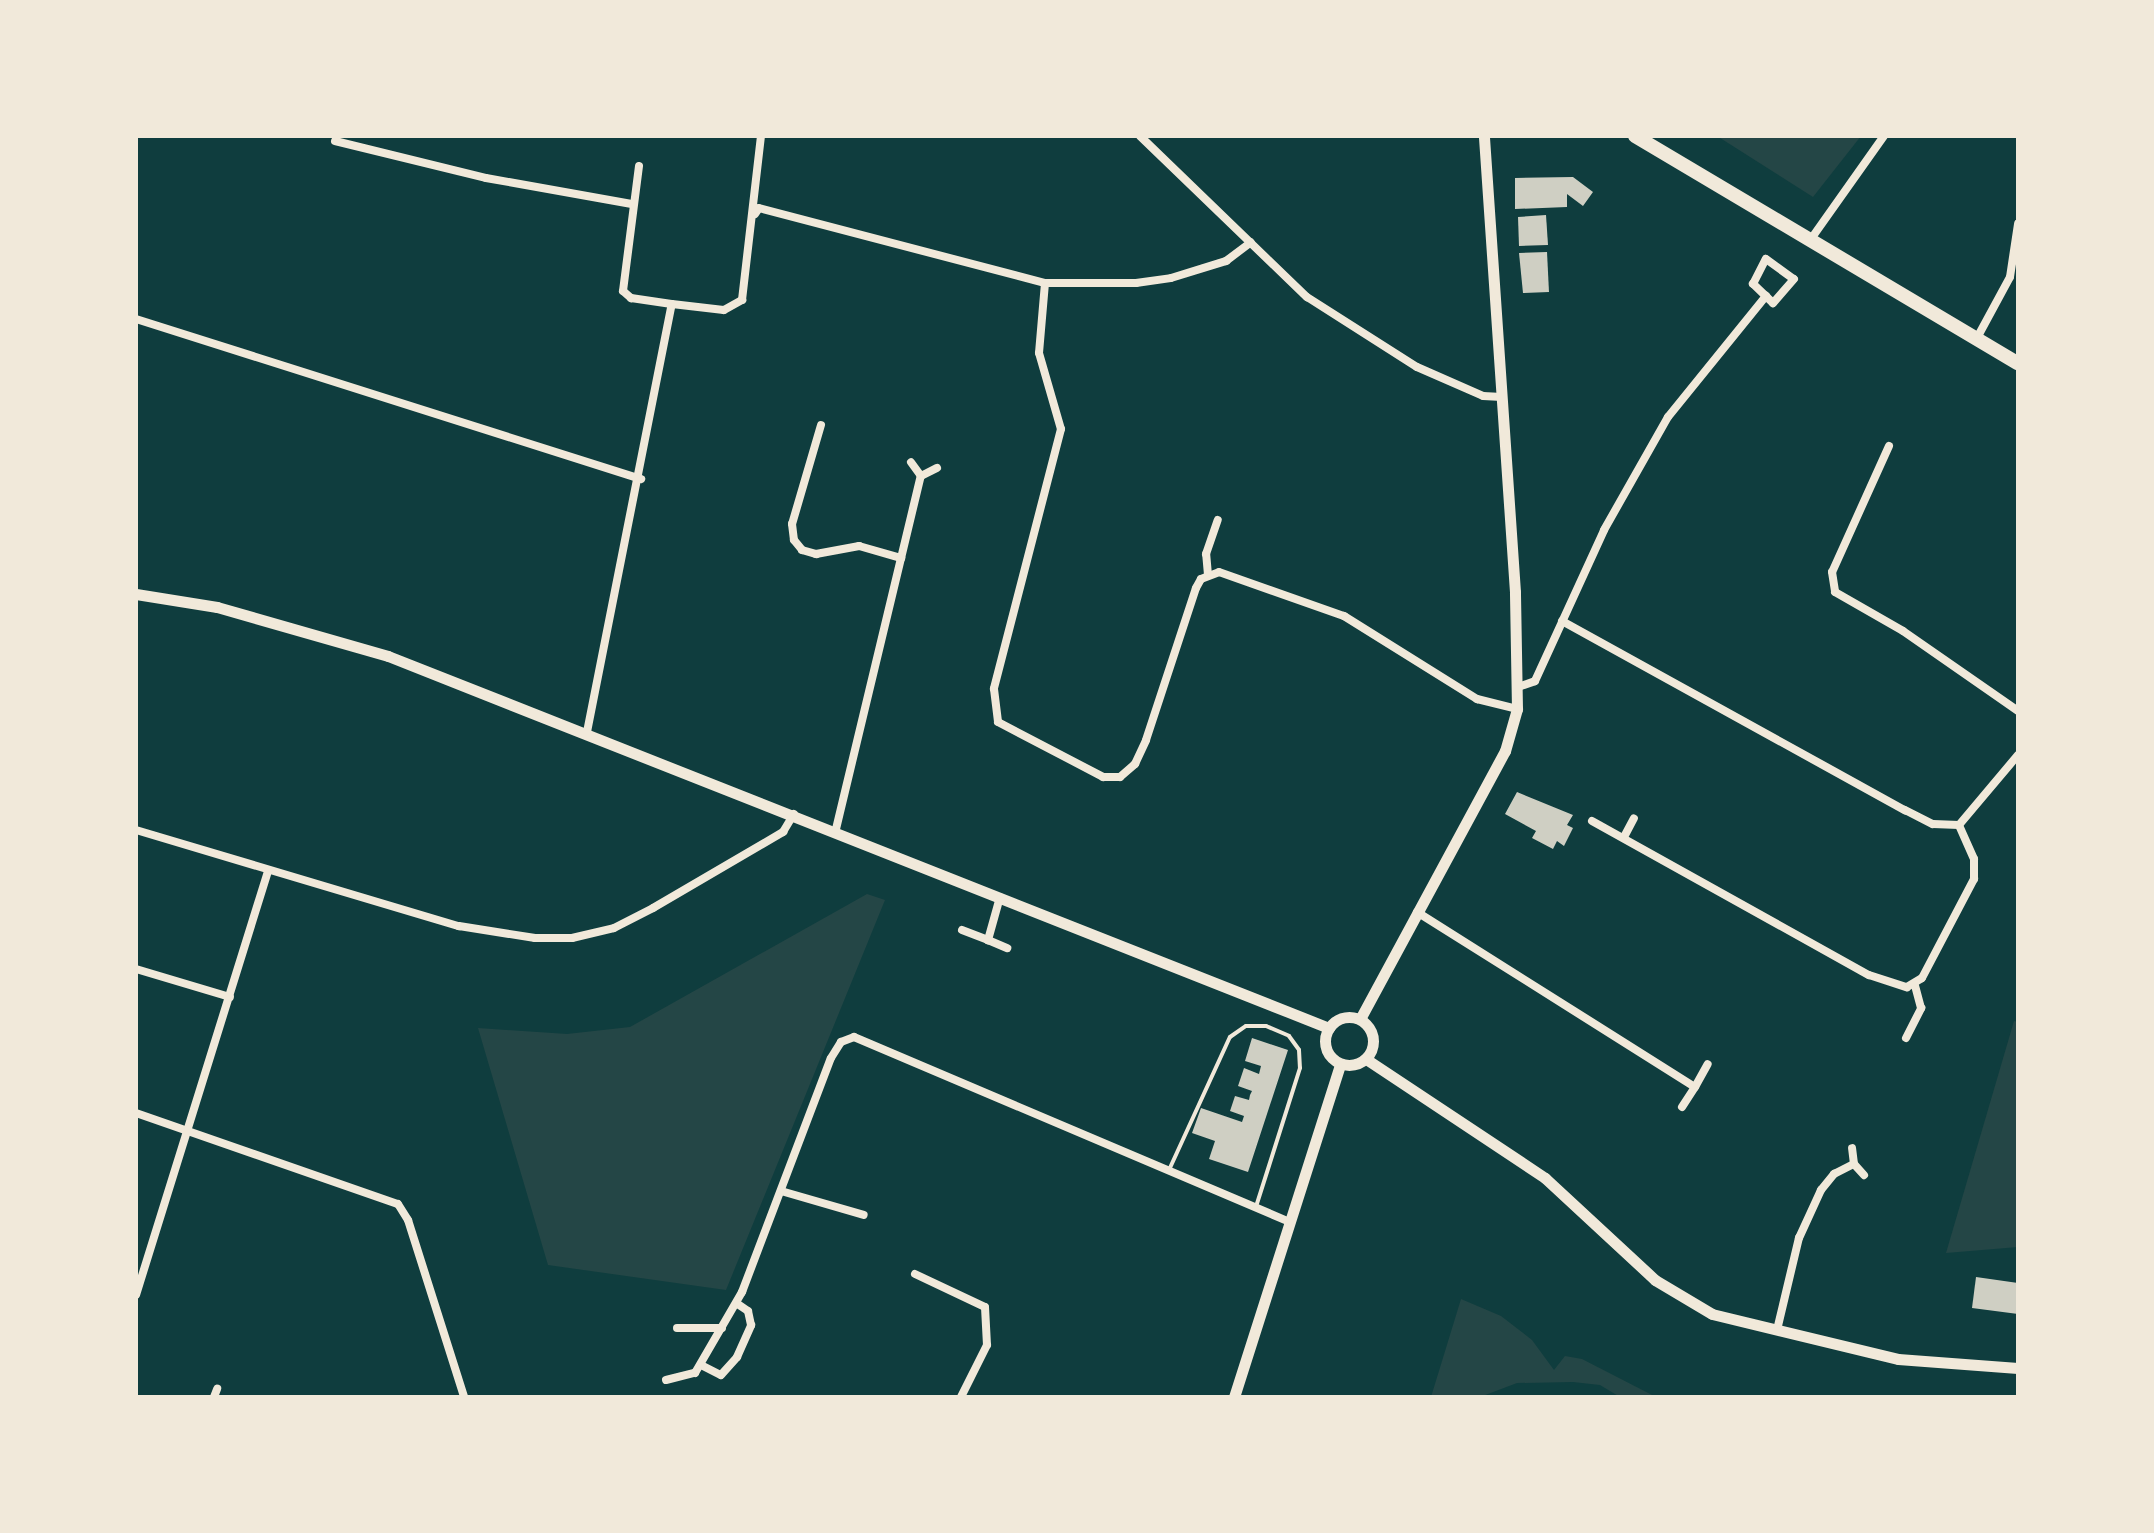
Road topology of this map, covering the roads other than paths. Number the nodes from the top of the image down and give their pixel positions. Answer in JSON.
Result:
{"nodes":[{"id":1,"x":761,"y":136,"type":"edge"},
{"id":2,"x":1140,"y":136,"type":"edge"},
{"id":3,"x":1484,"y":136,"type":"edge"},
{"id":4,"x":1635,"y":136,"type":"edge"},
{"id":5,"x":1884,"y":136,"type":"edge"},
{"id":6,"x":335,"y":141,"type":"dead end"},
{"id":7,"x":639,"y":166,"type":"dead end"},
{"id":8,"x":632,"y":204,"type":"junction"},
{"id":9,"x":752,"y":217,"type":"junction"},
{"id":10,"x":2018,"y":224,"type":"edge"},
{"id":11,"x":1811,"y":239,"type":"junction"},
{"id":12,"x":1251,"y":242,"type":"junction"},
{"id":13,"x":1045,"y":283,"type":"junction"},
{"id":14,"x":1766,"y":296,"type":"junction"},
{"id":15,"x":672,"y":304,"type":"junction"},
{"id":16,"x":136,"y":319,"type":"edge"},
{"id":17,"x":1977,"y":338,"type":"junction"},
{"id":18,"x":2018,"y":363,"type":"edge"},
{"id":19,"x":1502,"y":397,"type":"junction"},
{"id":20,"x":821,"y":425,"type":"dead end"},
{"id":21,"x":1889,"y":446,"type":"dead end"},
{"id":22,"x":911,"y":462,"type":"dead end"},
{"id":23,"x":937,"y":468,"type":"dead end"},
{"id":24,"x":921,"y":476,"type":"junction"},
{"id":25,"x":641,"y":479,"type":"junction"},
{"id":26,"x":1218,"y":520,"type":"dead end"},
{"id":27,"x":901,"y":558,"type":"junction"},
{"id":28,"x":1208,"y":575,"type":"junction"},
{"id":29,"x":136,"y":594,"type":"edge"},
{"id":30,"x":1562,"y":621,"type":"junction"},
{"id":31,"x":1518,"y":687,"type":"junction"},
{"id":32,"x":1517,"y":709,"type":"junction"},
{"id":33,"x":2018,"y":711,"type":"edge"},
{"id":34,"x":587,"y":732,"type":"junction"},
{"id":35,"x":2018,"y":755,"type":"edge"},
{"id":36,"x":795,"y":814,"type":"junction"},
{"id":37,"x":1634,"y":818,"type":"dead end"},
{"id":38,"x":1592,"y":821,"type":"dead end"},
{"id":39,"x":1959,"y":825,"type":"junction"},
{"id":40,"x":836,"y":829,"type":"junction"},
{"id":41,"x":136,"y":830,"type":"edge"},
{"id":42,"x":1624,"y":837,"type":"junction"},
{"id":43,"x":268,"y":871,"type":"junction"},
{"id":44,"x":1000,"y":897,"type":"junction"},
{"id":45,"x":1417,"y":912,"type":"junction"},
{"id":46,"x":962,"y":930,"type":"dead end"},
{"id":47,"x":988,"y":940,"type":"junction"},
{"id":48,"x":1007,"y":948,"type":"dead end"},
{"id":49,"x":136,"y":969,"type":"edge"},
{"id":50,"x":1915,"y":985,"type":"junction"},
{"id":51,"x":230,"y":997,"type":"junction"},
{"id":52,"x":1360,"y":1019,"type":"junction"},
{"id":53,"x":1329,"y":1028,"type":"junction"},
{"id":54,"x":1906,"y":1038,"type":"dead end"},
{"id":55,"x":1366,"y":1059,"type":"junction"},
{"id":56,"x":1340,"y":1064,"type":"junction"},
{"id":57,"x":1708,"y":1064,"type":"dead end"},
{"id":58,"x":1695,"y":1087,"type":"junction"},
{"id":59,"x":1682,"y":1107,"type":"dead end"},
{"id":60,"x":136,"y":1113,"type":"edge"},
{"id":61,"x":188,"y":1130,"type":"junction"},
{"id":62,"x":1852,"y":1148,"type":"dead end"},
{"id":63,"x":1854,"y":1164,"type":"junction"},
{"id":64,"x":1168,"y":1170,"type":"junction"},
{"id":65,"x":1864,"y":1175,"type":"dead end"},
{"id":66,"x":781,"y":1191,"type":"junction"},
{"id":67,"x":1255,"y":1209,"type":"junction"},
{"id":68,"x":864,"y":1215,"type":"dead end"},
{"id":69,"x":1289,"y":1222,"type":"junction"},
{"id":70,"x":915,"y":1274,"type":"dead end"},
{"id":71,"x":136,"y":1295,"type":"edge"},
{"id":72,"x":736,"y":1303,"type":"junction"},
{"id":73,"x":677,"y":1328,"type":"dead end"},
{"id":74,"x":722,"y":1328,"type":"junction"},
{"id":75,"x":1777,"y":1330,"type":"junction"},
{"id":76,"x":701,"y":1365,"type":"junction"},
{"id":77,"x":2018,"y":1368,"type":"edge"},
{"id":78,"x":666,"y":1380,"type":"dead end"},
{"id":79,"x":464,"y":1397,"type":"edge"},
{"id":80,"x":961,"y":1397,"type":"edge"},
{"id":81,"x":1234,"y":1397,"type":"edge"}],
"edges":[{"from":1,"to":9,"type":"street"},
{"from":2,"to":12,"type":"street"},
{"from":3,"to":19,"type":"street"},
{"from":4,"to":11,"type":"highway"},
{"from":5,"to":11,"type":"street"},
{"from":6,"to":8,"type":"street"},
{"from":7,"to":8,"type":"street"},
{"from":8,"to":15,"type":"street"},
{"from":9,"to":13,"type":"street"},
{"from":9,"to":15,"type":"street"},
{"from":10,"to":17,"type":"street"},
{"from":11,"to":17,"type":"highway"},
{"from":12,"to":13,"type":"street"},
{"from":12,"to":19,"type":"street"},
{"from":13,"to":28,"type":"street"},
{"from":14,"to":14,"type":"street"},
{"from":14,"to":30,"type":"street"},
{"from":15,"to":25,"type":"street"},
{"from":16,"to":25,"type":"street"},
{"from":17,"to":18,"type":"highway"},
{"from":19,"to":31,"type":"street"},
{"from":20,"to":27,"type":"street"},
{"from":21,"to":33,"type":"street"},
{"from":22,"to":24,"type":"street"},
{"from":23,"to":24,"type":"street"},
{"from":24,"to":27,"type":"street"},
{"from":25,"to":34,"type":"street"},
{"from":26,"to":28,"type":"street"},
{"from":27,"to":40,"type":"street"},
{"from":28,"to":32,"type":"street"},
{"from":29,"to":34,"type":"street"},
{"from":30,"to":31,"type":"street"},
{"from":30,"to":39,"type":"street"},
{"from":31,"to":32,"type":"street"},
{"from":32,"to":45,"type":"street"},
{"from":34,"to":36,"type":"street"},
{"from":35,"to":39,"type":"street"},
{"from":36,"to":40,"type":"street"},
{"from":36,"to":43,"type":"street"},
{"from":37,"to":42,"type":"street"},
{"from":38,"to":42,"type":"street"},
{"from":39,"to":50,"type":"street"},
{"from":40,"to":44,"type":"street"},
{"from":41,"to":43,"type":"street"},
{"from":42,"to":50,"type":"street"},
{"from":43,"to":51,"type":"street"},
{"from":44,"to":47,"type":"street"},
{"from":44,"to":53,"type":"street"},
{"from":45,"to":52,"type":"street"},
{"from":45,"to":58,"type":"street"},
{"from":46,"to":47,"type":"street"},
{"from":47,"to":48,"type":"street"},
{"from":49,"to":51,"type":"street"},
{"from":50,"to":54,"type":"street"},
{"from":51,"to":61,"type":"street"},
{"from":52,"to":53,"type":"street"},
{"from":52,"to":55,"type":"street"},
{"from":53,"to":56,"type":"street"},
{"from":55,"to":56,"type":"street"},
{"from":55,"to":75,"type":"street"},
{"from":56,"to":69,"type":"street"},
{"from":57,"to":58,"type":"street"},
{"from":58,"to":59,"type":"street"},
{"from":60,"to":61,"type":"street"},
{"from":61,"to":71,"type":"street"},
{"from":61,"to":79,"type":"street"},
{"from":62,"to":63,"type":"street"},
{"from":63,"to":65,"type":"street"},
{"from":63,"to":75,"type":"street"},
{"from":64,"to":66,"type":"street"},
{"from":64,"to":67,"type":"street"},
{"from":64,"to":67,"type":"lane"},
{"from":66,"to":68,"type":"street"},
{"from":66,"to":72,"type":"street"},
{"from":67,"to":69,"type":"street"},
{"from":69,"to":81,"type":"street"},
{"from":70,"to":80,"type":"street"},
{"from":72,"to":74,"type":"street"},
{"from":72,"to":76,"type":"street"},
{"from":73,"to":74,"type":"street"},
{"from":74,"to":76,"type":"street"},
{"from":75,"to":77,"type":"street"},
{"from":76,"to":78,"type":"street"}]}
